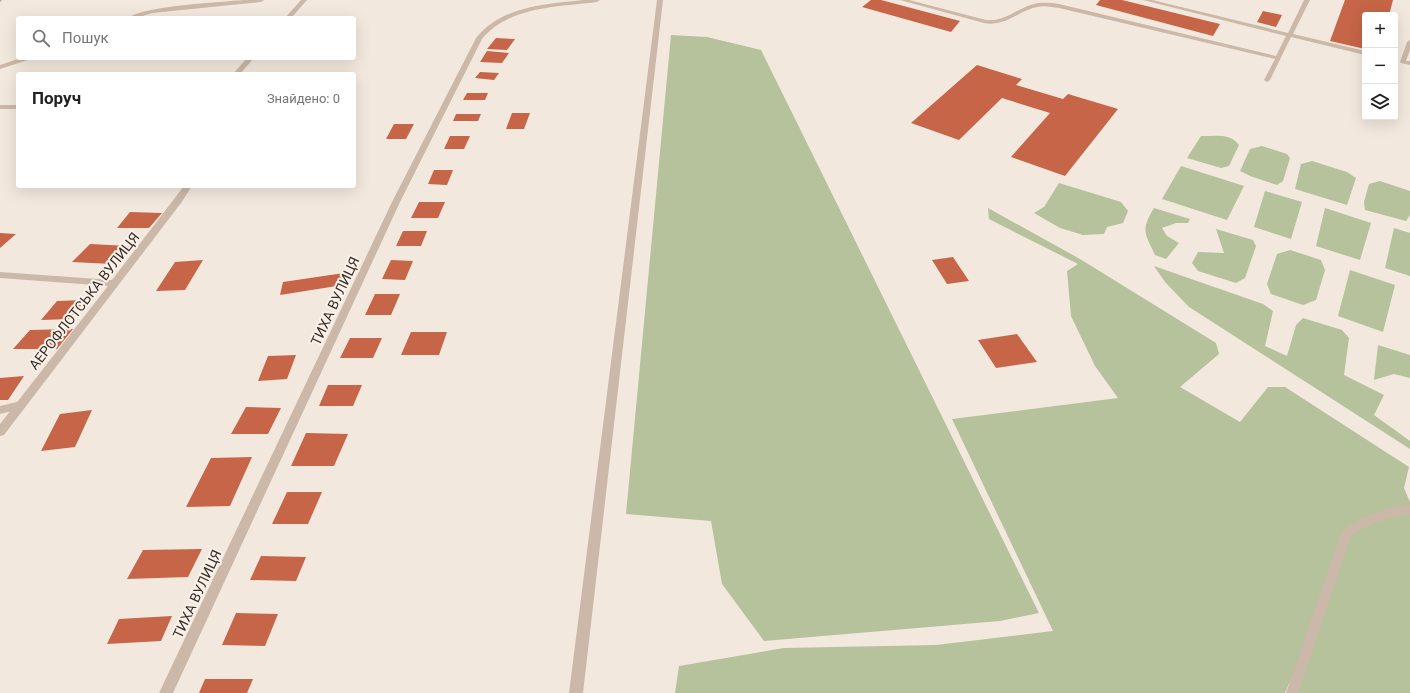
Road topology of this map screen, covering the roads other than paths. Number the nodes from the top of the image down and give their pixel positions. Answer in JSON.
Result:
{"nodes":[{"id":1,"x":261,"y":0,"type":"edge"},
{"id":2,"x":304,"y":0,"type":"edge"},
{"id":3,"x":597,"y":0,"type":"edge"},
{"id":4,"x":660,"y":0,"type":"edge"},
{"id":5,"x":903,"y":0,"type":"edge"},
{"id":6,"x":1146,"y":0,"type":"edge"},
{"id":7,"x":1305,"y":0,"type":"edge"},
{"id":8,"x":136,"y":16,"type":"edge"},
{"id":9,"x":290,"y":16,"type":"edge"},
{"id":10,"x":1289,"y":35,"type":"junction"},
{"id":11,"x":1410,"y":42,"type":"edge"},
{"id":12,"x":1362,"y":52,"type":"edge"},
{"id":13,"x":1278,"y":58,"type":"junction"},
{"id":14,"x":20,"y":60,"type":"edge"},
{"id":15,"x":249,"y":60,"type":"edge"},
{"id":16,"x":1398,"y":61,"type":"edge"},
{"id":17,"x":1403,"y":62,"type":"junction"},
{"id":18,"x":1410,"y":63,"type":"edge"},
{"id":19,"x":0,"y":67,"type":"edge"},
{"id":20,"x":238,"y":72,"type":"edge"},
{"id":21,"x":1267,"y":80,"type":"dead end"},
{"id":22,"x":0,"y":107,"type":"edge"},
{"id":23,"x":16,"y":107,"type":"edge"},
{"id":24,"x":187,"y":188,"type":"edge"},
{"id":25,"x":0,"y":275,"type":"edge"},
{"id":26,"x":115,"y":283,"type":"junction"},
{"id":27,"x":21,"y":405,"type":"junction"},
{"id":28,"x":0,"y":410,"type":"edge"},
{"id":29,"x":0,"y":432,"type":"edge"},
{"id":30,"x":1410,"y":510,"type":"edge"},
{"id":31,"x":166,"y":693,"type":"edge"},
{"id":32,"x":576,"y":693,"type":"edge"},
{"id":33,"x":1292,"y":693,"type":"edge"}],
"edges":[{"from":1,"to":8,"type":"street"},
{"from":2,"to":9,"type":"street"},
{"from":3,"to":31,"type":"street","name":"ТИХА ВУЛИЦЯ"},
{"from":4,"to":32,"type":"street"},
{"from":5,"to":13,"type":"lane"},
{"from":6,"to":10,"type":"lane"},
{"from":7,"to":10,"type":"lane"},
{"from":10,"to":12,"type":"lane"},
{"from":10,"to":13,"type":"lane"},
{"from":11,"to":17,"type":"lane"},
{"from":13,"to":21,"type":"lane"},
{"from":14,"to":19,"type":"street"},
{"from":15,"to":20,"type":"street"},
{"from":16,"to":17,"type":"lane"},
{"from":17,"to":18,"type":"lane"},
{"from":22,"to":23,"type":"street"},
{"from":24,"to":26,"type":"street","name":"АЕРОФЛОТСЬКА ВУЛИЦЯ"},
{"from":25,"to":26,"type":"street"},
{"from":26,"to":27,"type":"street","name":"АЕРОФЛОТСЬКА ВУЛИЦЯ"},
{"from":27,"to":28,"type":"lane"},
{"from":27,"to":29,"type":"street","name":"АЕРОФЛОТСЬКА ВУЛИЦЯ"},
{"from":30,"to":33,"type":"lane"}]}
